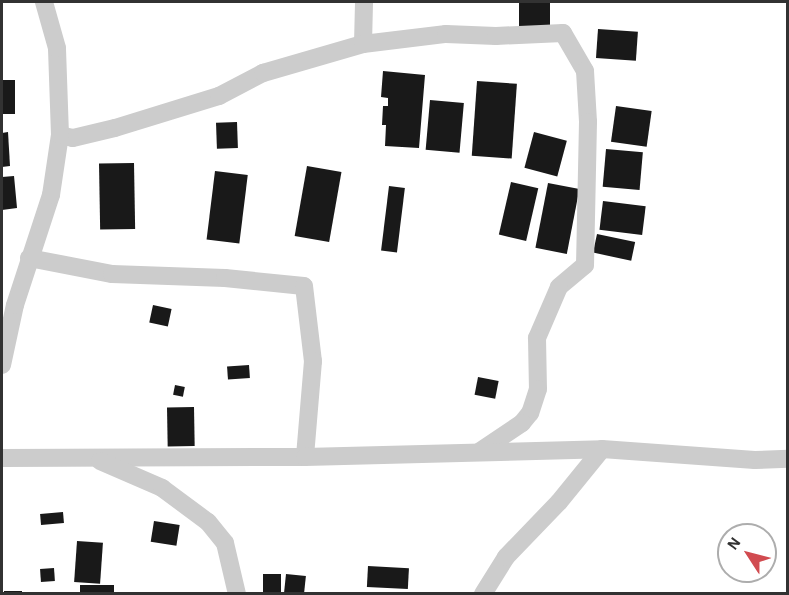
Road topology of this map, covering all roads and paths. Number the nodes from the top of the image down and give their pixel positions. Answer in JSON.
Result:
{"nodes":[{"id":1,"x":44,"y":2,"type":"edge"},
{"id":2,"x":364,"y":2,"type":"edge"},
{"id":3,"x":363,"y":44,"type":"junction"},
{"id":4,"x":60,"y":135,"type":"junction"},
{"id":5,"x":29,"y":258,"type":"junction"},
{"id":6,"x":2,"y":365,"type":"edge"},
{"id":7,"x":602,"y":449,"type":"junction"},
{"id":8,"x":478,"y":452,"type":"junction"},
{"id":9,"x":304,"y":457,"type":"junction"},
{"id":10,"x":2,"y":458,"type":"edge"},
{"id":11,"x":93,"y":458,"type":"junction"},
{"id":12,"x":788,"y":459,"type":"edge"},
{"id":13,"x":237,"y":594,"type":"edge"},
{"id":14,"x":483,"y":594,"type":"edge"}],
"edges":[{"from":1,"to":4,"type":"street"},
{"from":2,"to":3,"type":"street"},
{"from":3,"to":4,"type":"street"},
{"from":3,"to":8,"type":"street"},
{"from":4,"to":5,"type":"street"},
{"from":5,"to":6,"type":"street"},
{"from":5,"to":9,"type":"street"},
{"from":7,"to":8,"type":"street"},
{"from":7,"to":12,"type":"street"},
{"from":7,"to":14,"type":"street"},
{"from":8,"to":9,"type":"street"},
{"from":9,"to":11,"type":"street"},
{"from":10,"to":11,"type":"street"},
{"from":11,"to":13,"type":"street"}]}
